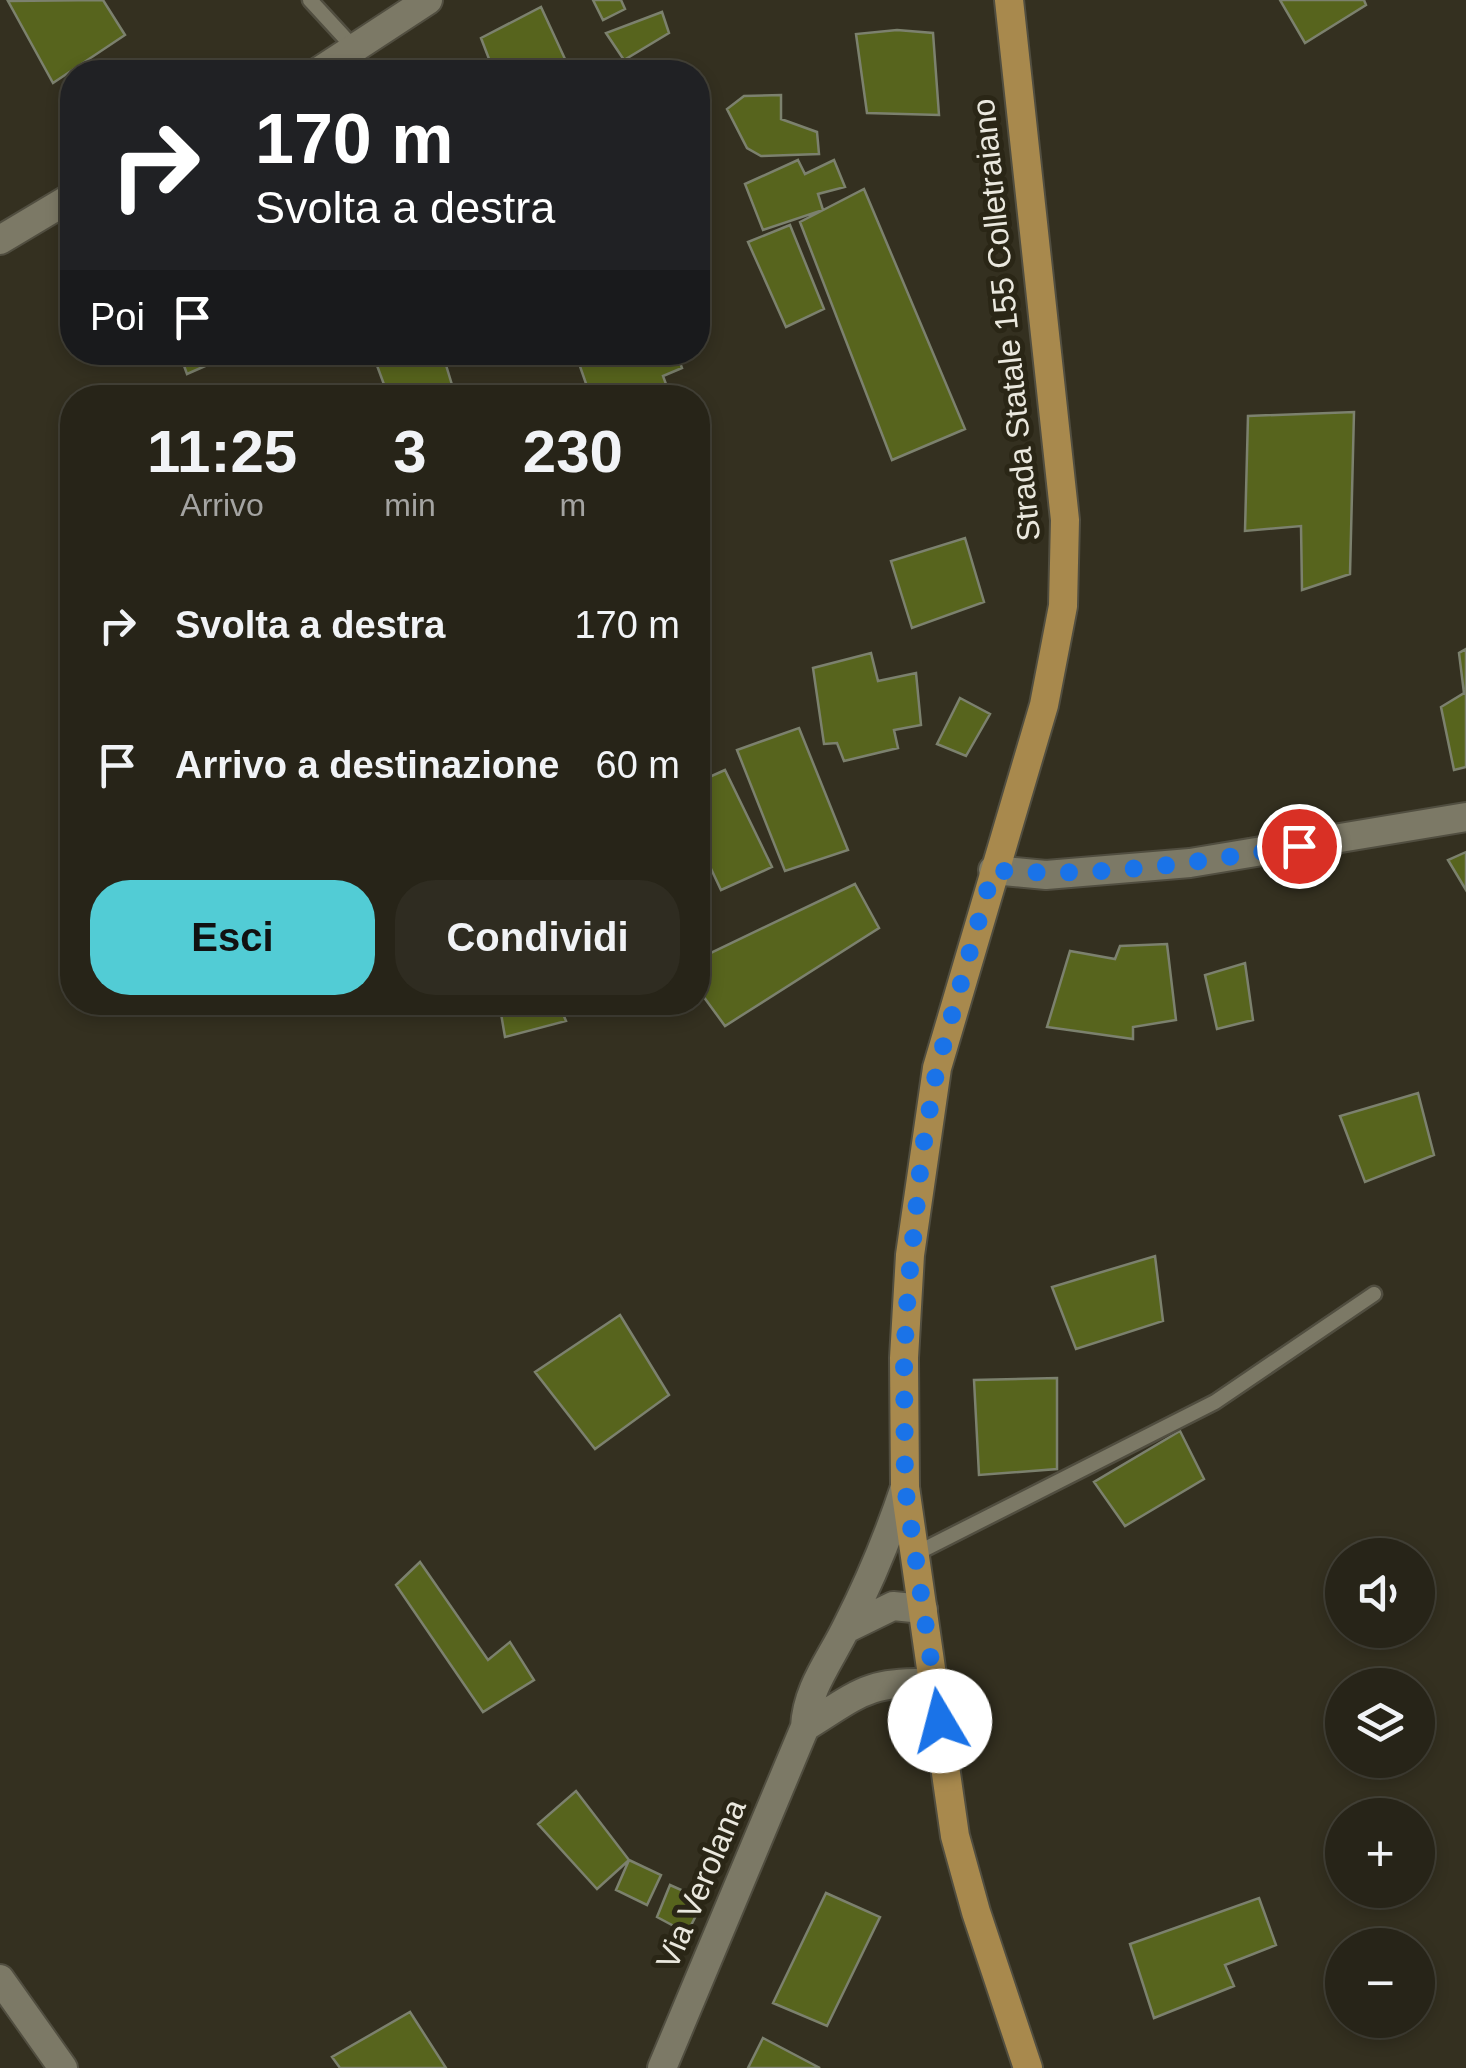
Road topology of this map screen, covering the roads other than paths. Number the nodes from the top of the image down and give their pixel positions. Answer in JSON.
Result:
{"nodes":[{"id":1,"x":310,"y":0,"type":"edge"},
{"id":2,"x":428,"y":0,"type":"edge"},
{"id":3,"x":1010,"y":0,"type":"edge"},
{"id":4,"x":355,"y":48,"type":"junction"},
{"id":5,"x":336,"y":60,"type":"edge"},
{"id":6,"x":60,"y":204,"type":"edge"},
{"id":7,"x":0,"y":240,"type":"edge"},
{"id":8,"x":1466,"y":817,"type":"edge"},
{"id":9,"x":993,"y":870,"type":"junction"},
{"id":10,"x":1374,"y":1294,"type":"dead end"},
{"id":11,"x":905,"y":1487,"type":"junction"},
{"id":12,"x":915,"y":1554,"type":"junction"},
{"id":13,"x":924,"y":1609,"type":"junction"},
{"id":14,"x":846,"y":1629,"type":"junction"},
{"id":15,"x":934,"y":1683,"type":"junction"},
{"id":16,"x":805,"y":1727,"type":"junction"},
{"id":17,"x":0,"y":1980,"type":"edge"},
{"id":18,"x":64,"y":2068,"type":"edge"},
{"id":19,"x":662,"y":2068,"type":"edge"},
{"id":20,"x":1028,"y":2068,"type":"edge"}],
"edges":[{"from":1,"to":4,"type":"lane"},
{"from":2,"to":4,"type":"street"},
{"from":3,"to":9,"type":"main road","name":"Strada Statale 155 Colletraiano"},
{"from":4,"to":5,"type":"street"},
{"from":6,"to":7,"type":"street"},
{"from":8,"to":9,"type":"street"},
{"from":9,"to":11,"type":"main road","name":"Strada Statale 155 Colletraiano"},
{"from":10,"to":12,"type":"lane"},
{"from":11,"to":12,"type":"main road","name":"Strada Statale 155 Colletraiano"},
{"from":11,"to":14,"type":"street","name":"Via Verolana"},
{"from":12,"to":13,"type":"main road","name":"Strada Statale 155 Colletraiano"},
{"from":13,"to":14,"type":"street"},
{"from":13,"to":15,"type":"main road","name":"Strada Statale 155 Colletraiano"},
{"from":14,"to":16,"type":"street","name":"Via Verolana"},
{"from":15,"to":16,"type":"street"},
{"from":15,"to":20,"type":"main road","name":"Strada Statale 155 Colletraiano"},
{"from":16,"to":19,"type":"street","name":"Via Verolana"},
{"from":17,"to":18,"type":"street"}]}
